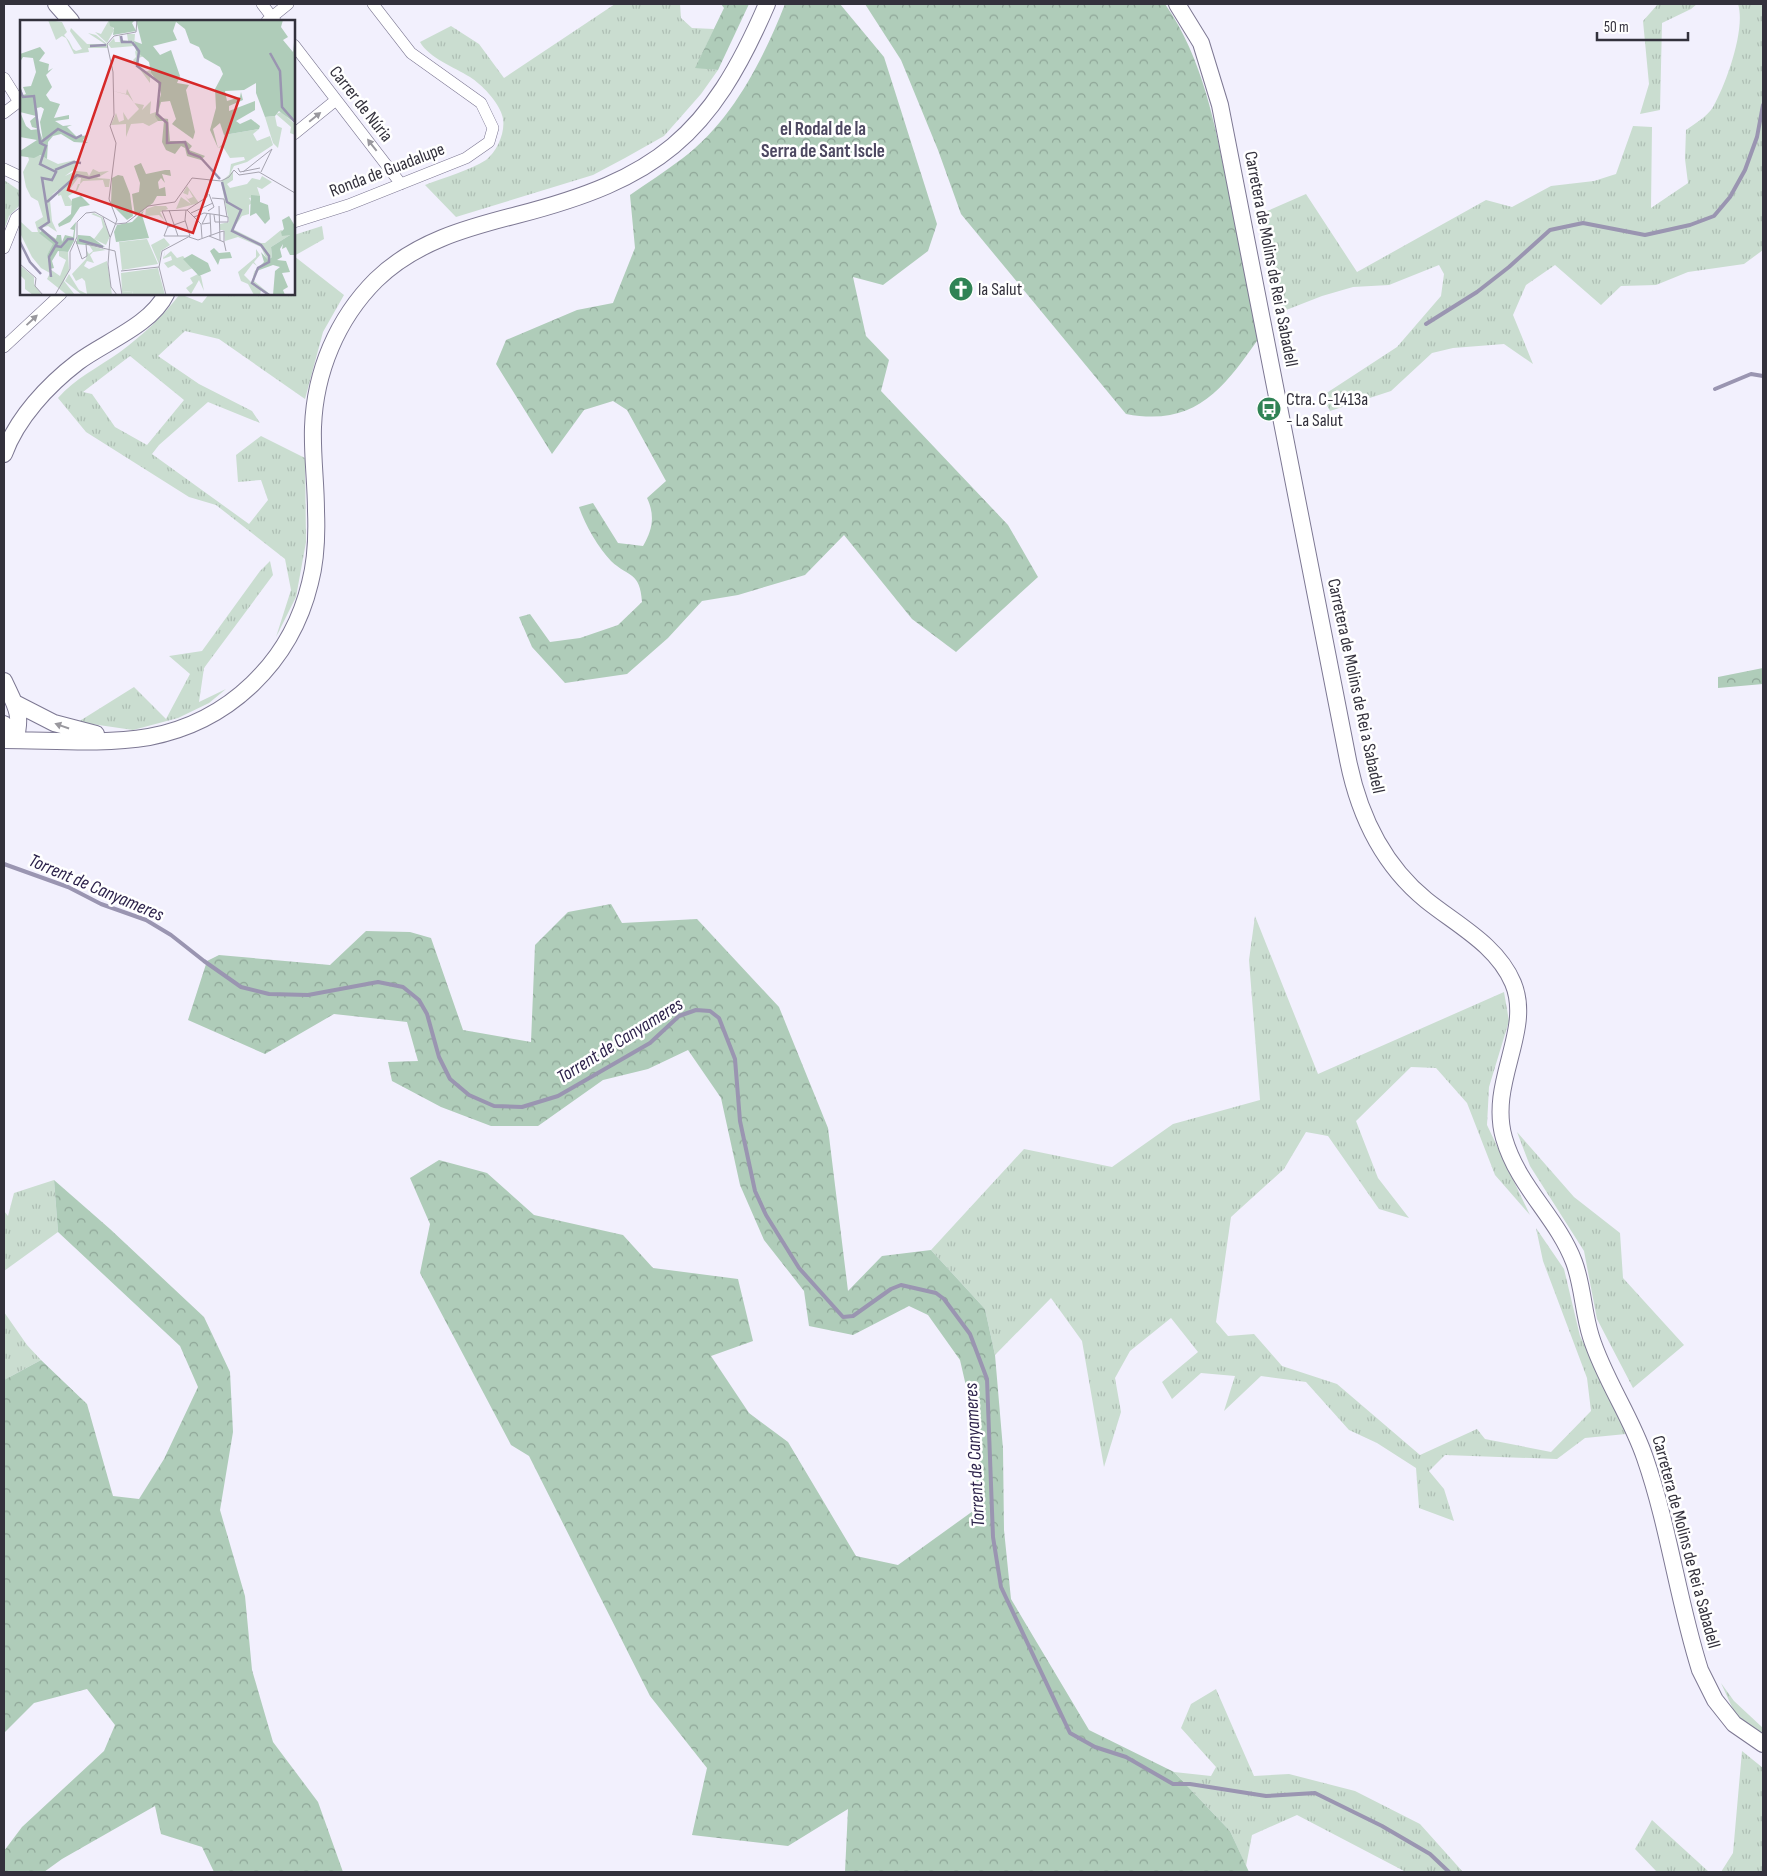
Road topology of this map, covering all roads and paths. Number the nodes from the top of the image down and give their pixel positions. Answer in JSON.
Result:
{"nodes":[{"id":1,"x":56,"y":4,"type":"edge"},
{"id":2,"x":262,"y":4,"type":"edge"},
{"id":3,"x":288,"y":4,"type":"edge"},
{"id":4,"x":373,"y":4,"type":"edge"},
{"id":5,"x":767,"y":4,"type":"edge"},
{"id":6,"x":1178,"y":4,"type":"edge"},
{"id":7,"x":70,"y":20,"type":"edge"},
{"id":8,"x":271,"y":20,"type":"edge"},
{"id":9,"x":295,"y":46,"type":"edge"},
{"id":10,"x":4,"y":78,"type":"edge"},
{"id":11,"x":336,"y":100,"type":"junction"},
{"id":12,"x":20,"y":101,"type":"edge"},
{"id":13,"x":4,"y":113,"type":"edge"},
{"id":14,"x":295,"y":133,"type":"edge"},
{"id":15,"x":4,"y":169,"type":"edge"},
{"id":16,"x":20,"y":177,"type":"edge"},
{"id":17,"x":402,"y":184,"type":"junction"},
{"id":18,"x":20,"y":215,"type":"edge"},
{"id":19,"x":295,"y":222,"type":"edge"},
{"id":20,"x":4,"y":248,"type":"edge"},
{"id":21,"x":59,"y":295,"type":"edge"},
{"id":22,"x":165,"y":295,"type":"edge"},
{"id":23,"x":4,"y":347,"type":"edge"},
{"id":24,"x":6,"y":442,"type":"edge"},
{"id":25,"x":4,"y":681,"type":"edge"},
{"id":26,"x":15,"y":703,"type":"junction"},
{"id":27,"x":4,"y":724,"type":"edge"},
{"id":28,"x":9,"y":740,"type":"edge"},
{"id":29,"x":127,"y":740,"type":"junction"},
{"id":30,"x":1763,"y":1744,"type":"edge"}],
"edges":[{"from":1,"to":7,"type":"main road"},
{"from":2,"to":8,"type":"street"},
{"from":3,"to":8,"type":"street"},
{"from":4,"to":17,"type":"street","name":"Ronda de Guadalupe"},
{"from":5,"to":29,"type":"main road"},
{"from":6,"to":30,"type":"main road","name":"Carretera de Molins de Rei a Sabadell"},
{"from":9,"to":11,"type":"street","name":"Carrer de Núria"},
{"from":10,"to":12,"type":"street"},
{"from":14,"to":11,"type":"street","one_way":true},
{"from":17,"to":11,"type":"street","name":"Carrer de Núria","one_way":true},
{"from":12,"to":13,"type":"street"},
{"from":15,"to":16,"type":"street"},
{"from":17,"to":19,"type":"street","name":"Ronda de Guadalupe"},
{"from":18,"to":20,"type":"street"},
{"from":23,"to":21,"type":"street","one_way":true},
{"from":22,"to":24,"type":"main road"},
{"from":25,"to":26,"type":"main road"},
{"from":26,"to":28,"type":"main road"},
{"from":29,"to":26,"type":"main road","one_way":true},
{"from":27,"to":28,"type":"main road"},
{"from":28,"to":29,"type":"main road"}]}
